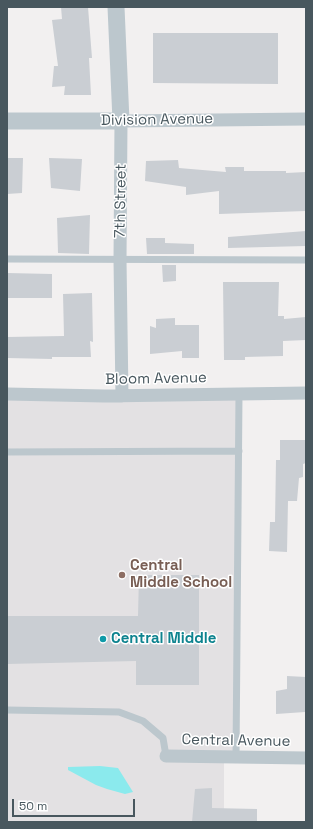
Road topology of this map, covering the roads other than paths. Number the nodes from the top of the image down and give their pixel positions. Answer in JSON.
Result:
{"nodes":[{"id":1,"x":116,"y":7,"type":"edge"},
{"id":2,"x":306,"y":118,"type":"edge"},
{"id":3,"x":7,"y":121,"type":"edge"},
{"id":4,"x":121,"y":121,"type":"junction"},
{"id":5,"x":7,"y":260,"type":"edge"},
{"id":6,"x":120,"y":260,"type":"junction"},
{"id":7,"x":306,"y":260,"type":"edge"},
{"id":8,"x":306,"y":393,"type":"edge"},
{"id":9,"x":7,"y":394,"type":"edge"},
{"id":10,"x":239,"y":394,"type":"junction"},
{"id":11,"x":122,"y":396,"type":"junction"},
{"id":12,"x":239,"y":451,"type":"junction"},
{"id":13,"x":7,"y":452,"type":"edge"},
{"id":14,"x":7,"y":710,"type":"edge"},
{"id":15,"x":166,"y":756,"type":"joint"},
{"id":16,"x":236,"y":757,"type":"junction"},
{"id":17,"x":306,"y":758,"type":"edge"}],
"edges":[{"from":1,"to":4,"type":"street","name":"7th Street"},
{"from":2,"to":4,"type":"street","name":"Division Avenue"},
{"from":3,"to":4,"type":"street","name":"Division Avenue"},
{"from":4,"to":6,"type":"street","name":"7th Street"},
{"from":5,"to":6,"type":"lane"},
{"from":6,"to":7,"type":"lane"},
{"from":6,"to":11,"type":"street","name":"7th Street"},
{"from":8,"to":10,"type":"street","name":"Bloom Avenue"},
{"from":9,"to":11,"type":"street","name":"Bloom Avenue"},
{"from":10,"to":11,"type":"street","name":"Bloom Avenue"},
{"from":10,"to":12,"type":"lane"},
{"from":12,"to":13,"type":"lane"},
{"from":12,"to":16,"type":"lane"},
{"from":14,"to":15,"type":"lane"},
{"from":15,"to":16,"type":"street","name":"Central Avenue"},
{"from":16,"to":17,"type":"street","name":"Central Avenue"}]}
